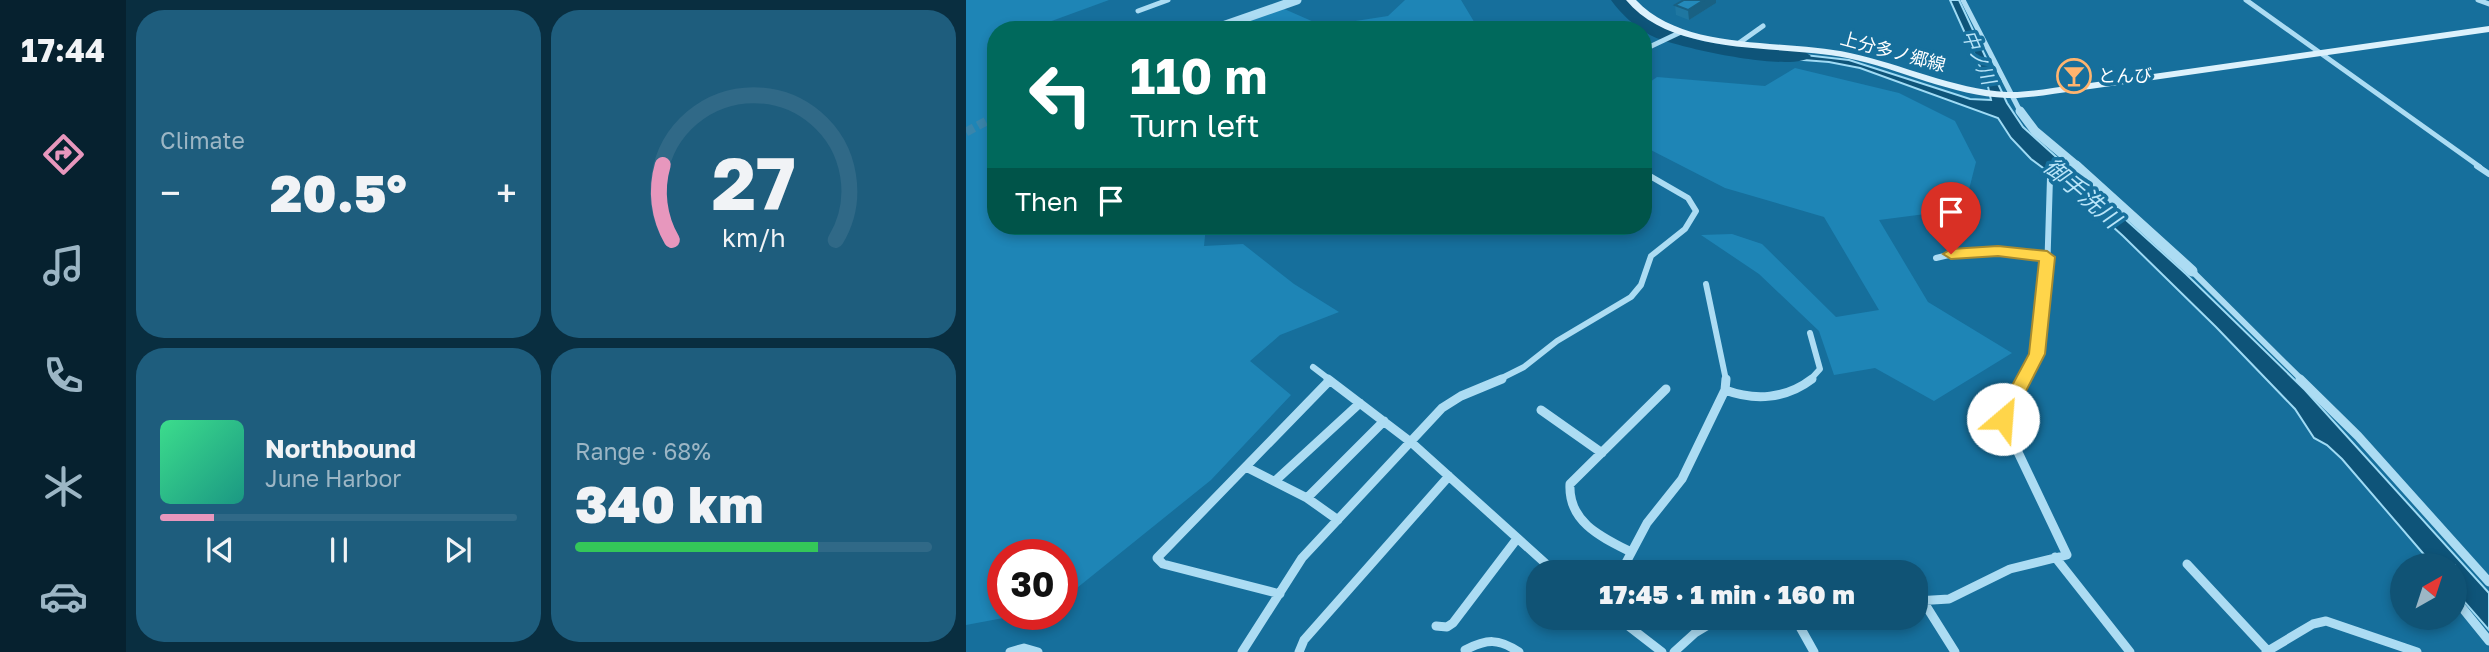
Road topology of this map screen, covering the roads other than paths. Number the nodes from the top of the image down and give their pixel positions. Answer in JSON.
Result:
{"nodes":[{"id":1,"x":1168,"y":0,"type":"edge"},
{"id":2,"x":1297,"y":0,"type":"edge"},
{"id":3,"x":1631,"y":0,"type":"edge"},
{"id":4,"x":1964,"y":0,"type":"edge"},
{"id":5,"x":2246,"y":0,"type":"edge"},
{"id":6,"x":2478,"y":0,"type":"edge"},
{"id":7,"x":2489,"y":4,"type":"edge"},
{"id":8,"x":1138,"y":11,"type":"dead end"},
{"id":9,"x":1237,"y":21,"type":"edge"},
{"id":10,"x":1763,"y":26,"type":"dead end"},
{"id":11,"x":2489,"y":29,"type":"edge"},
{"id":12,"x":1678,"y":34,"type":"junction"},
{"id":13,"x":1739,"y":43,"type":"junction"},
{"id":14,"x":1652,"y":46,"type":"edge"},
{"id":15,"x":2321,"y":52,"type":"junction"},
{"id":16,"x":2006,"y":94,"type":"junction"},
{"id":17,"x":2020,"y":111,"type":"joint"},
{"id":18,"x":2074,"y":169,"type":"junction"},
{"id":19,"x":2489,"y":174,"type":"edge"},
{"id":20,"x":1652,"y":177,"type":"edge"},
{"id":21,"x":2047,"y":257,"type":"junction"},
{"id":22,"x":1936,"y":258,"type":"dead end"},
{"id":23,"x":2192,"y":271,"type":"joint"},
{"id":24,"x":1706,"y":284,"type":"dead end"},
{"id":25,"x":1810,"y":333,"type":"dead end"},
{"id":26,"x":1313,"y":367,"type":"dead end"},
{"id":27,"x":1329,"y":381,"type":"junction"},
{"id":28,"x":1666,"y":390,"type":"dead end"},
{"id":29,"x":1725,"y":390,"type":"junction"},
{"id":30,"x":1360,"y":403,"type":"junction"},
{"id":31,"x":1541,"y":410,"type":"dead end"},
{"id":32,"x":1384,"y":421,"type":"junction"},
{"id":33,"x":1412,"y":443,"type":"junction"},
{"id":34,"x":1602,"y":453,"type":"junction"},
{"id":35,"x":1246,"y":467,"type":"junction"},
{"id":36,"x":1449,"y":476,"type":"junction"},
{"id":37,"x":1275,"y":481,"type":"junction"},
{"id":38,"x":1307,"y":498,"type":"junction"},
{"id":39,"x":1338,"y":520,"type":"junction"},
{"id":40,"x":1516,"y":540,"type":"junction"},
{"id":41,"x":1631,"y":552,"type":"junction"},
{"id":42,"x":2055,"y":557,"type":"junction"},
{"id":43,"x":1540,"y":560,"type":"edge"},
{"id":44,"x":1627,"y":560,"type":"edge"},
{"id":45,"x":2187,"y":564,"type":"dead end"},
{"id":46,"x":2489,"y":582,"type":"edge"},
{"id":47,"x":1280,"y":594,"type":"junction"},
{"id":48,"x":1928,"y":600,"type":"edge"},
{"id":49,"x":1928,"y":613,"type":"edge"},
{"id":50,"x":2468,"y":615,"type":"edge"},
{"id":51,"x":1436,"y":626,"type":"dead end"},
{"id":52,"x":1634,"y":630,"type":"edge"},
{"id":53,"x":1701,"y":630,"type":"edge"},
{"id":54,"x":1802,"y":630,"type":"edge"},
{"id":55,"x":2489,"y":641,"type":"edge"},
{"id":56,"x":1465,"y":650,"type":"dead end"},
{"id":57,"x":1010,"y":652,"type":"edge"},
{"id":58,"x":1038,"y":652,"type":"edge"},
{"id":59,"x":1242,"y":652,"type":"edge"},
{"id":60,"x":1299,"y":652,"type":"edge"},
{"id":61,"x":1519,"y":652,"type":"edge"},
{"id":62,"x":1662,"y":652,"type":"edge"},
{"id":63,"x":1674,"y":652,"type":"edge"},
{"id":64,"x":1814,"y":652,"type":"edge"},
{"id":65,"x":1955,"y":652,"type":"edge"},
{"id":66,"x":2130,"y":652,"type":"edge"},
{"id":67,"x":2267,"y":652,"type":"edge"},
{"id":68,"x":2417,"y":652,"type":"edge"}],
"edges":[{"from":1,"to":8,"type":"street"},
{"from":2,"to":9,"type":"street"},
{"from":3,"to":12,"type":"main road","name":"上分多ノ郷線"},
{"from":4,"to":16,"type":"street"},
{"from":5,"to":15,"type":"street"},
{"from":6,"to":7,"type":"street"},
{"from":10,"to":13,"type":"street"},
{"from":11,"to":15,"type":"main road","name":"上分多ノ郷線"},
{"from":12,"to":13,"type":"main road","name":"上分多ノ郷線"},
{"from":12,"to":14,"type":"street"},
{"from":13,"to":16,"type":"main road","name":"上分多ノ郷線"},
{"from":15,"to":16,"type":"main road","name":"上分多ノ郷線"},
{"from":15,"to":19,"type":"street"},
{"from":16,"to":17,"type":"street"},
{"from":17,"to":18,"type":"street"},
{"from":18,"to":21,"type":"street"},
{"from":18,"to":23,"type":"street"},
{"from":20,"to":33,"type":"street"},
{"from":21,"to":22,"type":"street"},
{"from":21,"to":42,"type":"street"},
{"from":23,"to":46,"type":"street"},
{"from":24,"to":29,"type":"street"},
{"from":25,"to":29,"type":"street"},
{"from":26,"to":27,"type":"street"},
{"from":27,"to":30,"type":"street"},
{"from":27,"to":35,"type":"street"},
{"from":28,"to":34,"type":"street"},
{"from":29,"to":41,"type":"street"},
{"from":30,"to":32,"type":"street"},
{"from":30,"to":37,"type":"street"},
{"from":31,"to":34,"type":"street"},
{"from":32,"to":33,"type":"street"},
{"from":32,"to":38,"type":"street"},
{"from":33,"to":36,"type":"street"},
{"from":33,"to":39,"type":"street"},
{"from":34,"to":41,"type":"street"},
{"from":35,"to":37,"type":"street"},
{"from":35,"to":47,"type":"street"},
{"from":36,"to":40,"type":"street"},
{"from":36,"to":60,"type":"street"},
{"from":37,"to":38,"type":"street"},
{"from":38,"to":39,"type":"street"},
{"from":39,"to":47,"type":"street"},
{"from":40,"to":43,"type":"street"},
{"from":40,"to":51,"type":"street"},
{"from":41,"to":44,"type":"street"},
{"from":42,"to":48,"type":"street"},
{"from":42,"to":66,"type":"street"},
{"from":45,"to":67,"type":"street"},
{"from":47,"to":59,"type":"street"},
{"from":49,"to":65,"type":"street"},
{"from":50,"to":55,"type":"street"},
{"from":52,"to":62,"type":"street"},
{"from":53,"to":63,"type":"street"},
{"from":54,"to":64,"type":"street"},
{"from":56,"to":61,"type":"street"},
{"from":57,"to":58,"type":"street"},
{"from":67,"to":68,"type":"street"}]}
